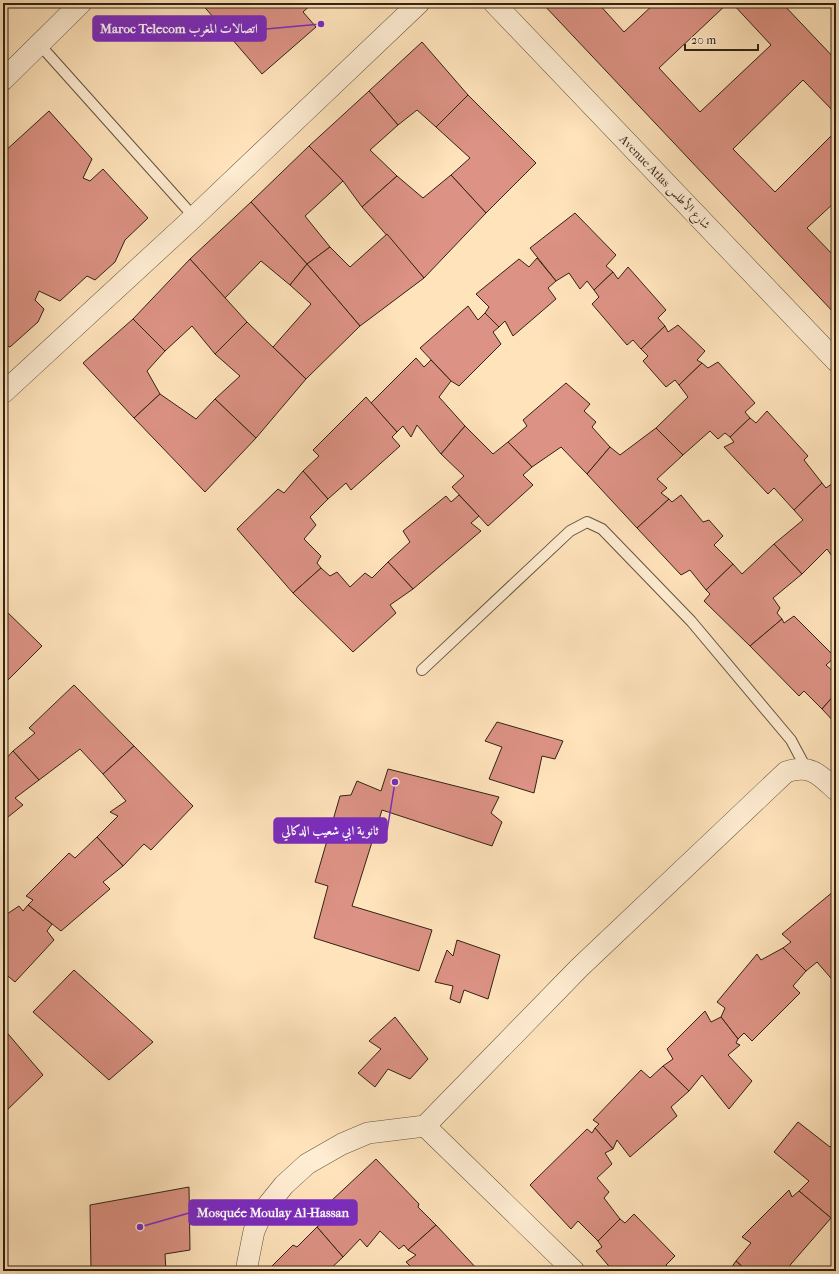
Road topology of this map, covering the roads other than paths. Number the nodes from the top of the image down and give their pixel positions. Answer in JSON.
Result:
{"nodes":[{"id":1,"x":81,"y":3,"type":"edge"},
{"id":2,"x":419,"y":3,"type":"edge"},
{"id":3,"x":494,"y":3,"type":"edge"},
{"id":4,"x":40,"y":45,"type":"junction"},
{"id":5,"x":3,"y":80,"type":"edge"},
{"id":6,"x":194,"y":217,"type":"junction"},
{"id":7,"x":836,"y":361,"type":"edge"},
{"id":8,"x":3,"y":394,"type":"edge"},
{"id":9,"x":422,"y":670,"type":"dead end"},
{"id":10,"x":807,"y":770,"type":"junction"},
{"id":11,"x":836,"y":790,"type":"edge"},
{"id":12,"x":425,"y":1126,"type":"junction"},
{"id":13,"x":246,"y":1271,"type":"edge"},
{"id":14,"x":574,"y":1271,"type":"edge"}],
"edges":[{"from":1,"to":4,"type":"street"},
{"from":2,"to":6,"type":"street"},
{"from":3,"to":7,"type":"street","name":"Avenue Atlas شارع الأطلس"},
{"from":4,"to":5,"type":"street"},
{"from":4,"to":6,"type":"lane"},
{"from":6,"to":8,"type":"street"},
{"from":9,"to":10,"type":"lane"},
{"from":10,"to":11,"type":"street"},
{"from":10,"to":12,"type":"street"},
{"from":12,"to":13,"type":"street"},
{"from":12,"to":14,"type":"street"}]}
